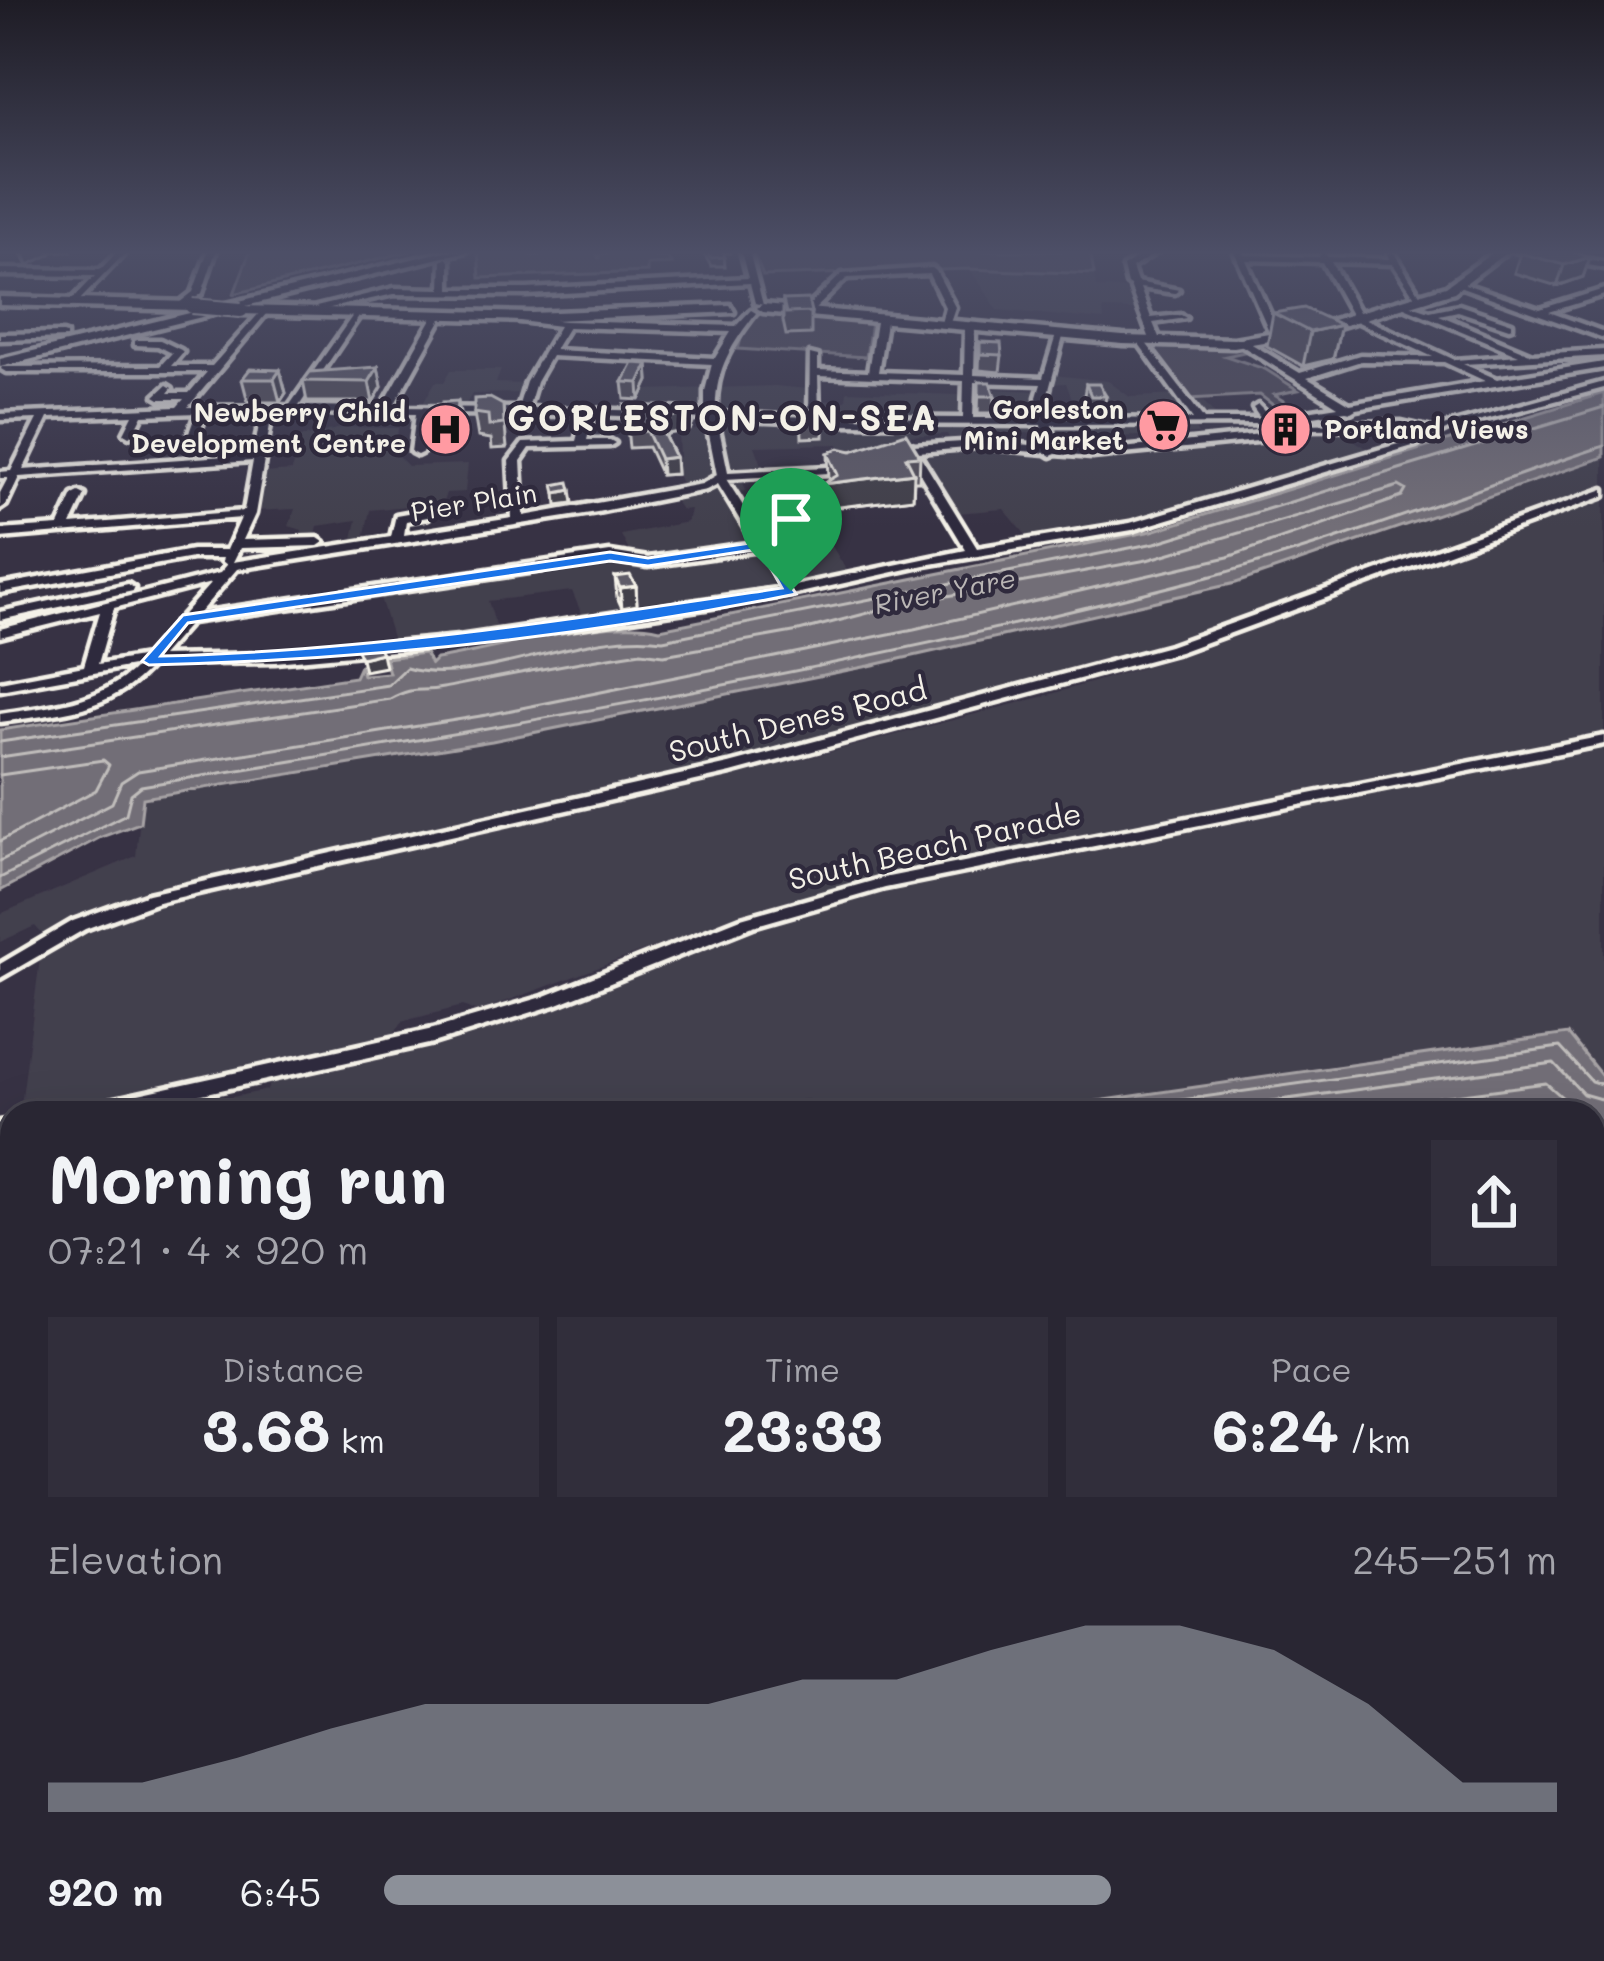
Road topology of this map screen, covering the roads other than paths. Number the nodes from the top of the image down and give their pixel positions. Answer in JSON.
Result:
{"nodes":[{"id":1,"x":1242,"y":342,"type":"edge"},
{"id":2,"x":89,"y":343,"type":"edge"},
{"id":3,"x":90,"y":343,"type":"edge"},
{"id":4,"x":236,"y":343,"type":"edge"},
{"id":5,"x":337,"y":343,"type":"edge"},
{"id":6,"x":424,"y":343,"type":"edge"},
{"id":7,"x":555,"y":343,"type":"edge"},
{"id":8,"x":730,"y":343,"type":"edge"},
{"id":9,"x":878,"y":343,"type":"edge"},
{"id":10,"x":970,"y":343,"type":"edge"},
{"id":11,"x":1057,"y":343,"type":"edge"},
{"id":12,"x":1150,"y":343,"type":"edge"},
{"id":13,"x":1412,"y":343,"type":"edge"},
{"id":14,"x":1499,"y":343,"type":"edge"},
{"id":15,"x":138,"y":344,"type":"dead end"},
{"id":16,"x":1337,"y":351,"type":"edge"},
{"id":17,"x":549,"y":353,"type":"junction"},
{"id":18,"x":1604,"y":353,"type":"edge"},
{"id":19,"x":813,"y":356,"type":"dead end"},
{"id":20,"x":1534,"y":357,"type":"junction"},
{"id":21,"x":1355,"y":359,"type":"junction"},
{"id":22,"x":720,"y":361,"type":"junction"},
{"id":23,"x":1453,"y":361,"type":"junction"},
{"id":24,"x":2,"y":364,"type":"edge"},
{"id":25,"x":1604,"y":365,"type":"edge"},
{"id":26,"x":163,"y":369,"type":"junction"},
{"id":27,"x":214,"y":369,"type":"junction"},
{"id":28,"x":814,"y":373,"type":"junction"},
{"id":29,"x":873,"y":375,"type":"junction"},
{"id":30,"x":1298,"y":376,"type":"junction"},
{"id":31,"x":969,"y":378,"type":"junction"},
{"id":32,"x":1046,"y":381,"type":"junction"},
{"id":33,"x":1499,"y":384,"type":"junction"},
{"id":34,"x":1604,"y":385,"type":"edge"},
{"id":35,"x":167,"y":388,"type":"dead end"},
{"id":36,"x":190,"y":396,"type":"junction"},
{"id":37,"x":181,"y":409,"type":"junction"},
{"id":38,"x":203,"y":409,"type":"junction"},
{"id":39,"x":1351,"y":409,"type":"junction"},
{"id":40,"x":140,"y":410,"type":"junction"},
{"id":41,"x":267,"y":411,"type":"junction"},
{"id":42,"x":291,"y":411,"type":"junction"},
{"id":43,"x":522,"y":411,"type":"junction"},
{"id":44,"x":589,"y":411,"type":"junction"},
{"id":45,"x":1261,"y":411,"type":"junction"},
{"id":46,"x":385,"y":412,"type":"junction"},
{"id":47,"x":421,"y":412,"type":"junction"},
{"id":48,"x":44,"y":415,"type":"junction"},
{"id":49,"x":708,"y":415,"type":"junction"},
{"id":50,"x":0,"y":417,"type":"edge"},
{"id":51,"x":814,"y":420,"type":"junction"},
{"id":52,"x":1046,"y":420,"type":"junction"},
{"id":53,"x":1288,"y":420,"type":"junction"},
{"id":54,"x":899,"y":421,"type":"junction"},
{"id":55,"x":968,"y":421,"type":"junction"},
{"id":56,"x":1200,"y":421,"type":"junction"},
{"id":57,"x":129,"y":433,"type":"dead end"},
{"id":58,"x":194,"y":433,"type":"dead end"},
{"id":59,"x":1432,"y":433,"type":"junction"},
{"id":60,"x":610,"y":443,"type":"dead end"},
{"id":61,"x":581,"y":444,"type":"junction"},
{"id":62,"x":908,"y":446,"type":"junction"},
{"id":63,"x":421,"y":448,"type":"dead end"},
{"id":64,"x":1051,"y":453,"type":"junction"},
{"id":65,"x":261,"y":457,"type":"junction"},
{"id":66,"x":875,"y":458,"type":"edge"},
{"id":67,"x":830,"y":470,"type":"edge"},
{"id":68,"x":7,"y":475,"type":"edge"},
{"id":69,"x":722,"y":478,"type":"junction"},
{"id":70,"x":1604,"y":492,"type":"edge"},
{"id":71,"x":79,"y":495,"type":"dead end"},
{"id":72,"x":0,"y":505,"type":"edge"},
{"id":73,"x":250,"y":514,"type":"junction"},
{"id":74,"x":424,"y":514,"type":"dead end"},
{"id":75,"x":400,"y":518,"type":"junction"},
{"id":76,"x":378,"y":519,"type":"dead end"},
{"id":77,"x":518,"y":520,"type":"junction"},
{"id":78,"x":63,"y":529,"type":"junction"},
{"id":79,"x":0,"y":534,"type":"edge"},
{"id":80,"x":398,"y":538,"type":"junction"},
{"id":81,"x":764,"y":545,"type":"junction"},
{"id":82,"x":352,"y":546,"type":"junction"},
{"id":83,"x":974,"y":553,"type":"junction"},
{"id":84,"x":229,"y":561,"type":"junction"},
{"id":85,"x":180,"y":583,"type":"junction"},
{"id":86,"x":0,"y":589,"type":"edge"},
{"id":87,"x":791,"y":591,"type":"junction"},
{"id":88,"x":108,"y":605,"type":"junction"},
{"id":89,"x":0,"y":616,"type":"edge"},
{"id":90,"x":183,"y":620,"type":"junction"},
{"id":91,"x":0,"y":633,"type":"edge"},
{"id":92,"x":149,"y":661,"type":"junction"},
{"id":93,"x":90,"y":668,"type":"junction"},
{"id":94,"x":0,"y":686,"type":"edge"},
{"id":95,"x":0,"y":718,"type":"edge"},
{"id":96,"x":1604,"y":740,"type":"edge"},
{"id":97,"x":0,"y":972,"type":"edge"},
{"id":98,"x":140,"y":1101,"type":"edge"}],
"edges":[{"from":1,"to":30,"type":"street"},
{"from":2,"to":24,"type":"highway"},
{"from":3,"to":24,"type":"highway"},
{"from":4,"to":27,"type":"street"},
{"from":5,"to":42,"type":"street"},
{"from":6,"to":46,"type":"street"},
{"from":7,"to":17,"type":"street"},
{"from":8,"to":22,"type":"street"},
{"from":9,"to":29,"type":"street"},
{"from":10,"to":31,"type":"street"},
{"from":11,"to":32,"type":"street"},
{"from":12,"to":56,"type":"street"},
{"from":13,"to":23,"type":"street"},
{"from":14,"to":20,"type":"street"},
{"from":15,"to":26,"type":"street"},
{"from":16,"to":21,"type":"street"},
{"from":17,"to":22,"type":"street"},
{"from":17,"to":43,"type":"street"},
{"from":18,"to":20,"type":"street"},
{"from":19,"to":28,"type":"street"},
{"from":20,"to":23,"type":"street"},
{"from":21,"to":23,"type":"street"},
{"from":21,"to":30,"type":"street"},
{"from":22,"to":49,"type":"street"},
{"from":23,"to":33,"type":"street"},
{"from":24,"to":26,"type":"street"},
{"from":25,"to":33,"type":"street"},
{"from":26,"to":27,"type":"street"},
{"from":27,"to":36,"type":"street"},
{"from":28,"to":29,"type":"street"},
{"from":28,"to":51,"type":"street"},
{"from":29,"to":31,"type":"street"},
{"from":30,"to":39,"type":"street"},
{"from":31,"to":32,"type":"street"},
{"from":31,"to":55,"type":"street"},
{"from":32,"to":52,"type":"street"},
{"from":33,"to":39,"type":"street"},
{"from":34,"to":59,"type":"street"},
{"from":35,"to":36,"type":"street"},
{"from":36,"to":37,"type":"street"},
{"from":37,"to":38,"type":"street"},
{"from":37,"to":40,"type":"street"},
{"from":38,"to":41,"type":"street"},
{"from":38,"to":58,"type":"street"},
{"from":39,"to":53,"type":"street"},
{"from":40,"to":48,"type":"street"},
{"from":40,"to":57,"type":"street"},
{"from":41,"to":42,"type":"street"},
{"from":41,"to":65,"type":"street"},
{"from":42,"to":46,"type":"street"},
{"from":43,"to":44,"type":"street"},
{"from":43,"to":47,"type":"street"},
{"from":44,"to":49,"type":"street"},
{"from":44,"to":61,"type":"street"},
{"from":45,"to":53,"type":"street"},
{"from":45,"to":56,"type":"street"},
{"from":45,"to":64,"type":"street"},
{"from":46,"to":47,"type":"street"},
{"from":47,"to":63,"type":"street"},
{"from":48,"to":50,"type":"street"},
{"from":48,"to":68,"type":"street"},
{"from":49,"to":51,"type":"street"},
{"from":49,"to":69,"type":"street"},
{"from":51,"to":54,"type":"street"},
{"from":52,"to":55,"type":"street"},
{"from":52,"to":56,"type":"street"},
{"from":52,"to":64,"type":"street"},
{"from":53,"to":59,"type":"street"},
{"from":54,"to":55,"type":"street"},
{"from":54,"to":62,"type":"street"},
{"from":59,"to":83,"type":"street"},
{"from":60,"to":61,"type":"street"},
{"from":61,"to":77,"type":"street"},
{"from":62,"to":64,"type":"street"},
{"from":62,"to":66,"type":"street"},
{"from":62,"to":83,"type":"street"},
{"from":65,"to":68,"type":"street"},
{"from":65,"to":73,"type":"street"},
{"from":67,"to":69,"type":"street","name":"Pier Plain"},
{"from":68,"to":72,"type":"street"},
{"from":69,"to":77,"type":"street","name":"Pier Plain"},
{"from":69,"to":81,"type":"street"},
{"from":70,"to":97,"type":"street","name":"South Denes Road"},
{"from":71,"to":78,"type":"street"},
{"from":73,"to":78,"type":"street"},
{"from":73,"to":84,"type":"street"},
{"from":74,"to":75,"type":"street"},
{"from":75,"to":76,"type":"street"},
{"from":75,"to":80,"type":"street"},
{"from":77,"to":80,"type":"street","name":"Pier Plain"},
{"from":78,"to":79,"type":"street"},
{"from":80,"to":82,"type":"street","name":"Pier Plain"},
{"from":81,"to":87,"type":"street"},
{"from":81,"to":90,"type":"street"},
{"from":82,"to":84,"type":"street"},
{"from":82,"to":84,"type":"street","name":"Pier Plain"},
{"from":83,"to":87,"type":"street"},
{"from":84,"to":85,"type":"street"},
{"from":84,"to":86,"type":"street"},
{"from":84,"to":90,"type":"street"},
{"from":85,"to":88,"type":"street"},
{"from":85,"to":89,"type":"street"},
{"from":87,"to":92,"type":"street"},
{"from":88,"to":91,"type":"street"},
{"from":88,"to":93,"type":"street"},
{"from":90,"to":92,"type":"street"},
{"from":92,"to":93,"type":"street"},
{"from":92,"to":95,"type":"street"},
{"from":93,"to":94,"type":"street"},
{"from":96,"to":98,"type":"street","name":"South Beach Parade"}]}
